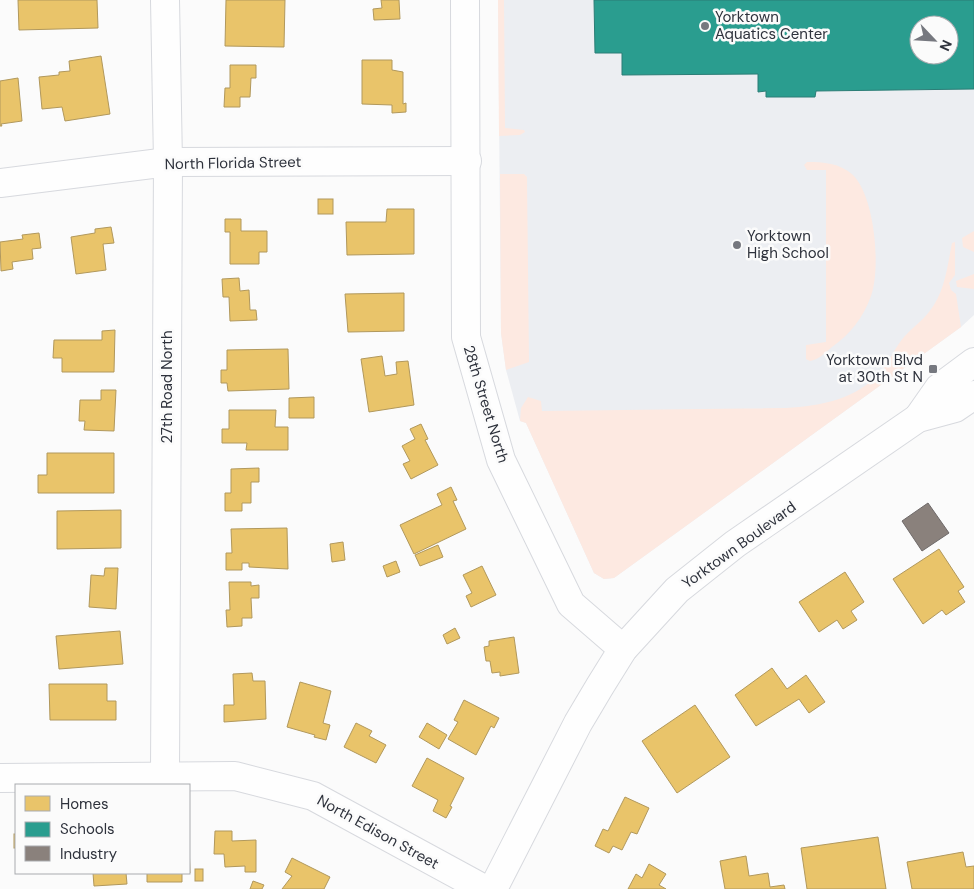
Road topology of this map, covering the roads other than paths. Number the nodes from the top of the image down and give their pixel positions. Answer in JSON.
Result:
{"nodes":[{"id":1,"x":165,"y":0,"type":"edge"},
{"id":2,"x":465,"y":0,"type":"edge"},
{"id":3,"x":467,"y":161,"type":"junction"},
{"id":4,"x":168,"y":162,"type":"junction"},
{"id":5,"x":0,"y":183,"type":"edge"},
{"id":6,"x":974,"y":362,"type":"edge"},
{"id":7,"x":974,"y":395,"type":"edge"},
{"id":8,"x":918,"y":418,"type":"junction"},
{"id":9,"x":623,"y":649,"type":"junction"},
{"id":10,"x":165,"y":775,"type":"junction"},
{"id":11,"x":0,"y":778,"type":"edge"},
{"id":12,"x":484,"y":889,"type":"edge"},
{"id":13,"x":493,"y":889,"type":"edge"}],
"edges":[{"from":1,"to":4,"type":"street","name":"27th Road North"},
{"from":2,"to":3,"type":"street","name":"28th Street North"},
{"from":3,"to":4,"type":"street","name":"North Florida Street"},
{"from":3,"to":9,"type":"street","name":"28th Street North"},
{"from":4,"to":5,"type":"street","name":"North Florida Street"},
{"from":4,"to":10,"type":"street","name":"27th Road North"},
{"from":6,"to":8,"type":"street","name":"Yorktown Boulevard"},
{"from":7,"to":8,"type":"street","name":"Yorktown Boulevard"},
{"from":8,"to":9,"type":"street","name":"Yorktown Boulevard"},
{"from":9,"to":13,"type":"street","name":"Yorktown Boulevard"},
{"from":10,"to":11,"type":"street","name":"North Edison Street"},
{"from":10,"to":12,"type":"street","name":"North Edison Street"}]}
